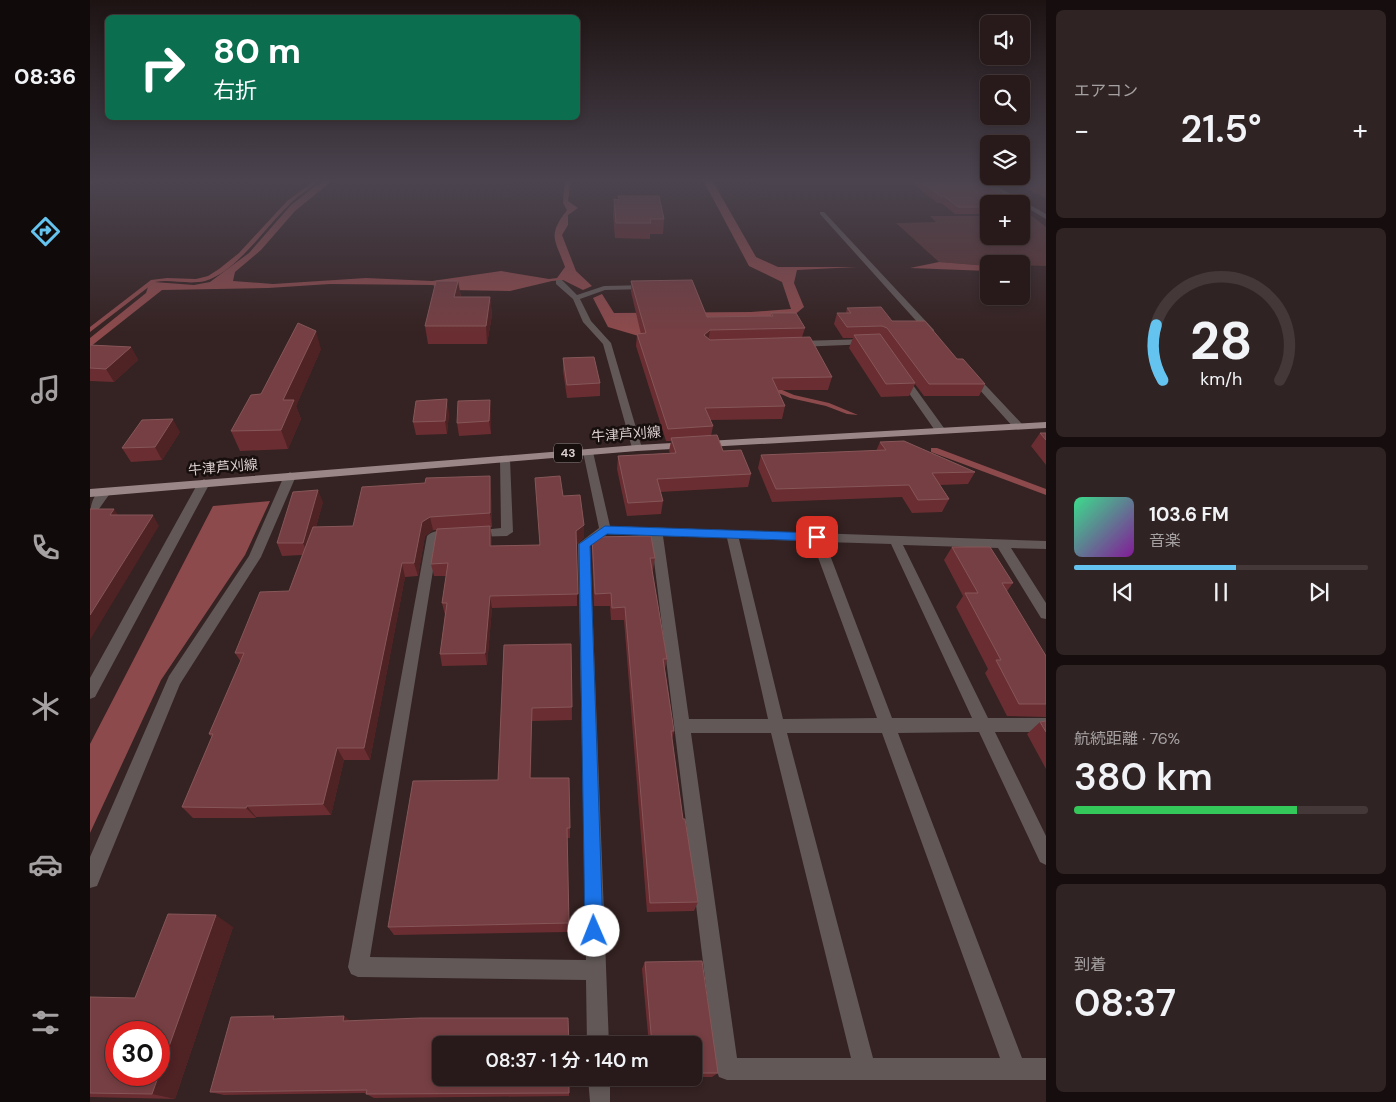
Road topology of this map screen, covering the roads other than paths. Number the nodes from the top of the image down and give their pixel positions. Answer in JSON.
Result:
{"nodes":[{"id":1,"x":839,"y":231,"type":"edge"},
{"id":2,"x":560,"y":282,"type":"dead end"},
{"id":3,"x":652,"y":287,"type":"edge"},
{"id":4,"x":576,"y":298,"type":"junction"},
{"id":5,"x":939,"y":340,"type":"edge"},
{"id":6,"x":878,"y":342,"type":"edge"},
{"id":7,"x":784,"y":345,"type":"edge"},
{"id":8,"x":895,"y":366,"type":"edge"},
{"id":9,"x":965,"y":369,"type":"edge"},
{"id":10,"x":1046,"y":425,"type":"edge"},
{"id":11,"x":1018,"y":426,"type":"junction"},
{"id":12,"x":940,"y":430,"type":"junction"},
{"id":13,"x":637,"y":448,"type":"junction"},
{"id":14,"x":588,"y":452,"type":"junction"},
{"id":15,"x":505,"y":458,"type":"junction"},
{"id":16,"x":290,"y":476,"type":"junction"},
{"id":17,"x":204,"y":483,"type":"junction"},
{"id":18,"x":106,"y":492,"type":"junction"},
{"id":19,"x":90,"y":493,"type":"edge"},
{"id":20,"x":90,"y":513,"type":"edge"},
{"id":21,"x":605,"y":530,"type":"junction"},
{"id":22,"x":656,"y":531,"type":"junction"},
{"id":23,"x":732,"y":534,"type":"junction"},
{"id":24,"x":817,"y":537,"type":"junction"},
{"id":25,"x":895,"y":540,"type":"junction"},
{"id":26,"x":1002,"y":544,"type":"junction"},
{"id":27,"x":1046,"y":545,"type":"edge"},
{"id":28,"x":1046,"y":614,"type":"edge"},
{"id":29,"x":90,"y":692,"type":"edge"},
{"id":30,"x":983,"y":724,"type":"junction"},
{"id":31,"x":777,"y":725,"type":"junction"},
{"id":32,"x":887,"y":725,"type":"junction"},
{"id":33,"x":1046,"y":725,"type":"edge"},
{"id":34,"x":682,"y":726,"type":"junction"},
{"id":35,"x":1046,"y":856,"type":"edge"},
{"id":36,"x":90,"y":879,"type":"edge"},
{"id":37,"x":595,"y":970,"type":"junction"},
{"id":38,"x":598,"y":1036,"type":"edge"},
{"id":39,"x":865,"y":1069,"type":"junction"},
{"id":40,"x":1015,"y":1069,"type":"junction"},
{"id":41,"x":1046,"y":1069,"type":"edge"}],
"edges":[{"from":1,"to":5,"type":"street"},
{"from":2,"to":4,"type":"street"},
{"from":3,"to":4,"type":"street"},
{"from":4,"to":13,"type":"street"},
{"from":6,"to":7,"type":"street"},
{"from":8,"to":12,"type":"street"},
{"from":9,"to":11,"type":"street"},
{"from":10,"to":11,"type":"main road","name":"牛津芦刈線","number":"43"},
{"from":11,"to":12,"type":"main road","name":"牛津芦刈線","number":"43"},
{"from":12,"to":13,"type":"main road","name":"牛津芦刈線","number":"43"},
{"from":13,"to":14,"type":"main road","name":"牛津芦刈線","number":"43"},
{"from":14,"to":15,"type":"main road","name":"牛津芦刈線","number":"43"},
{"from":14,"to":21,"type":"street"},
{"from":15,"to":16,"type":"main road","name":"牛津芦刈線","number":"43"},
{"from":15,"to":37,"type":"street"},
{"from":16,"to":17,"type":"main road","name":"牛津芦刈線","number":"43"},
{"from":16,"to":36,"type":"street"},
{"from":17,"to":18,"type":"main road","name":"牛津芦刈線","number":"43"},
{"from":17,"to":29,"type":"street"},
{"from":18,"to":19,"type":"main road","name":"牛津芦刈線","number":"43"},
{"from":18,"to":20,"type":"street"},
{"from":21,"to":22,"type":"street"},
{"from":21,"to":37,"type":"street"},
{"from":22,"to":23,"type":"street"},
{"from":22,"to":34,"type":"street"},
{"from":23,"to":24,"type":"street"},
{"from":23,"to":31,"type":"street"},
{"from":24,"to":25,"type":"street"},
{"from":24,"to":32,"type":"street"},
{"from":25,"to":26,"type":"street"},
{"from":25,"to":30,"type":"street"},
{"from":26,"to":27,"type":"street"},
{"from":26,"to":28,"type":"street"},
{"from":30,"to":32,"type":"street"},
{"from":30,"to":33,"type":"street"},
{"from":30,"to":35,"type":"street"},
{"from":31,"to":32,"type":"street"},
{"from":31,"to":34,"type":"street"},
{"from":31,"to":39,"type":"street"},
{"from":32,"to":40,"type":"street"},
{"from":34,"to":39,"type":"street"},
{"from":37,"to":38,"type":"street"},
{"from":39,"to":40,"type":"street"},
{"from":40,"to":41,"type":"street"}]}
